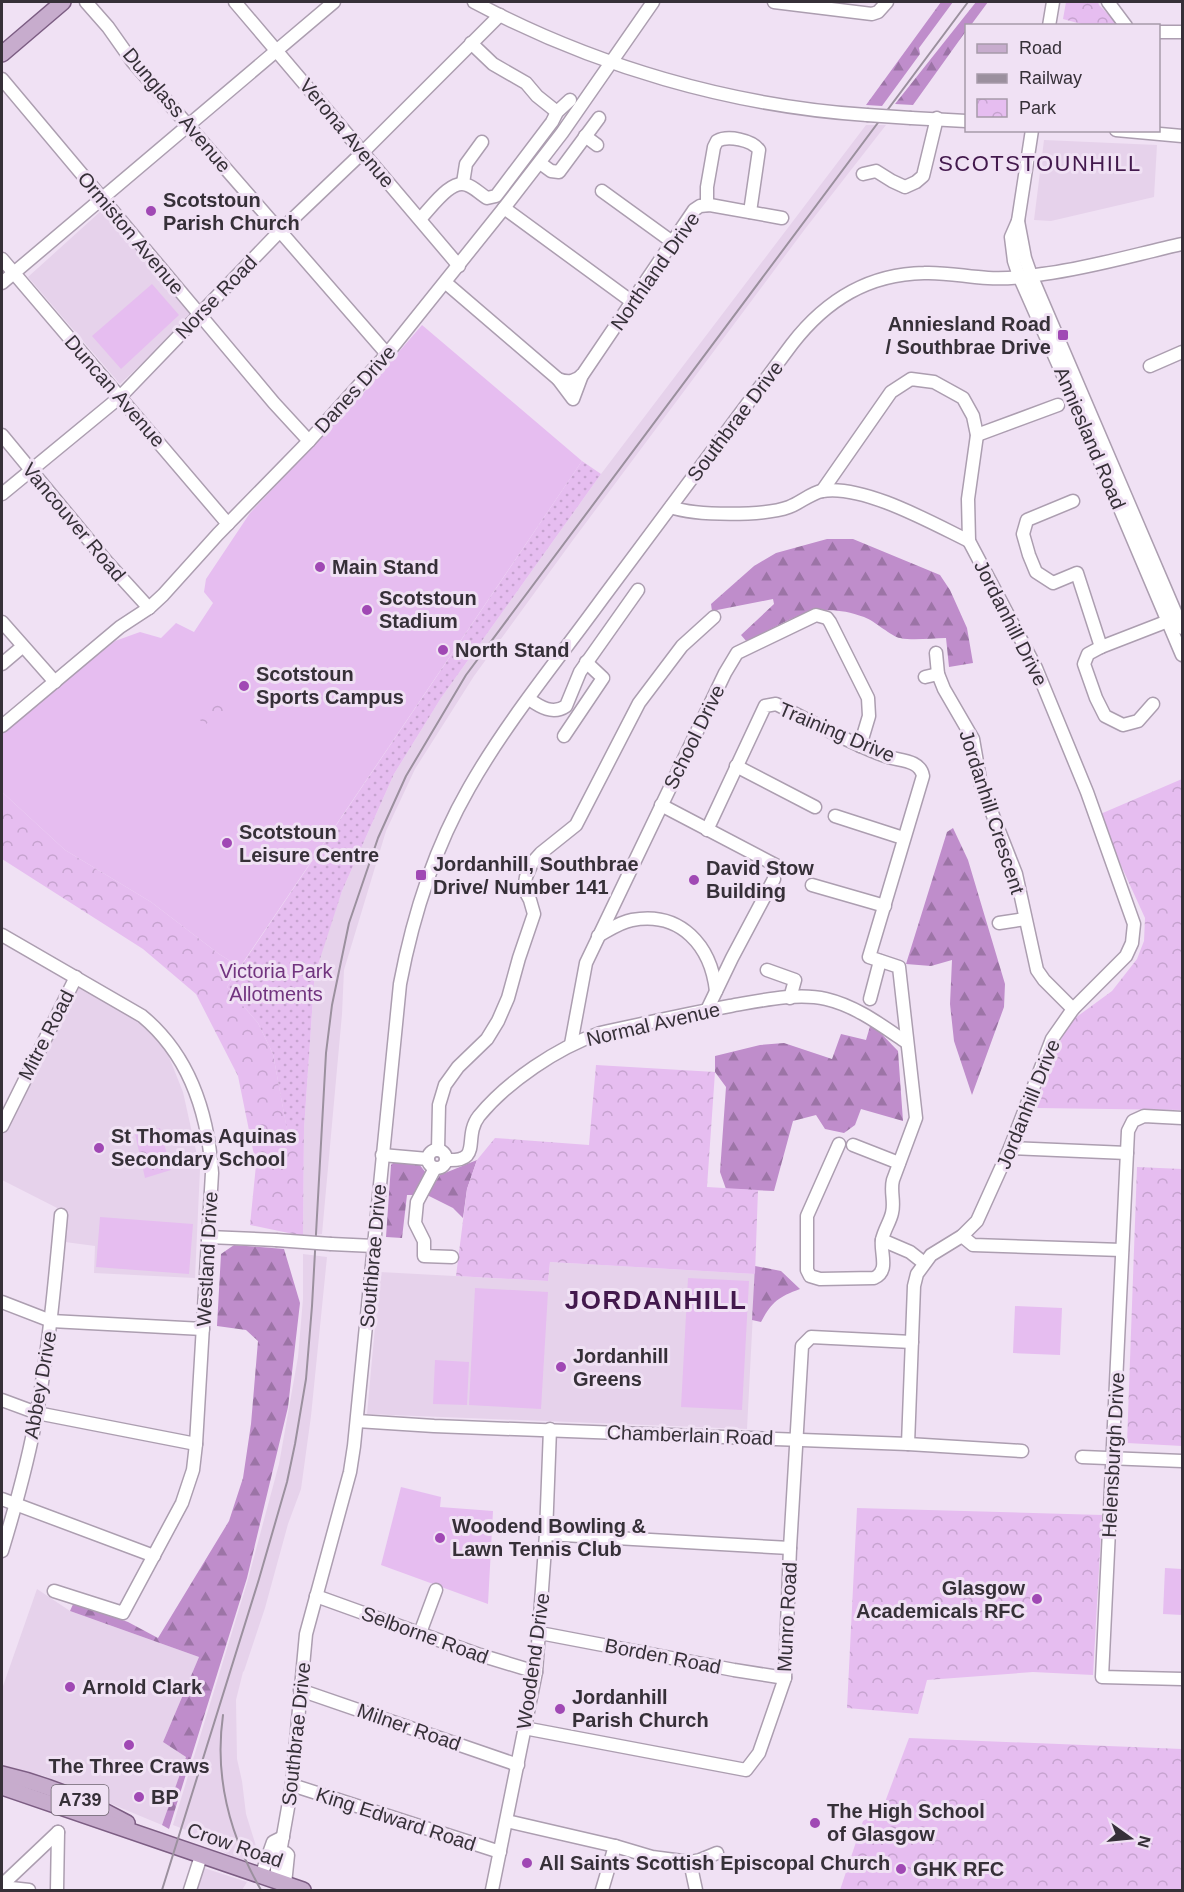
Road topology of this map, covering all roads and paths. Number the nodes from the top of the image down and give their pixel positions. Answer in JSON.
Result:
{"nodes":[{"id":1,"x":63,"y":2,"type":"edge"},
{"id":2,"x":86,"y":2,"type":"edge"},
{"id":3,"x":235,"y":2,"type":"edge"},
{"id":4,"x":334,"y":2,"type":"edge"},
{"id":5,"x":474,"y":2,"type":"edge"},
{"id":6,"x":653,"y":2,"type":"edge"},
{"id":7,"x":774,"y":2,"type":"edge"},
{"id":8,"x":886,"y":2,"type":"edge"},
{"id":9,"x":1053,"y":2,"type":"edge"},
{"id":10,"x":1108,"y":2,"type":"edge"},
{"id":11,"x":500,"y":15,"type":"junction"},
{"id":12,"x":1049,"y":24,"type":"edge"},
{"id":13,"x":1124,"y":24,"type":"edge"},
{"id":14,"x":1160,"y":32,"type":"edge"},
{"id":15,"x":1182,"y":32,"type":"edge"},
{"id":16,"x":471,"y":43,"type":"junction"},
{"id":17,"x":276,"y":50,"type":"junction"},
{"id":18,"x":2,"y":54,"type":"edge"},
{"id":19,"x":612,"y":62,"type":"junction"},
{"id":20,"x":2,"y":79,"type":"edge"},
{"id":21,"x":570,"y":100,"type":"dead end"},
{"id":22,"x":557,"y":112,"type":"junction"},
{"id":23,"x":599,"y":118,"type":"dead end"},
{"id":24,"x":937,"y":118,"type":"junction"},
{"id":25,"x":965,"y":120,"type":"edge"},
{"id":26,"x":188,"y":125,"type":"junction"},
{"id":27,"x":1032,"y":132,"type":"edge"},
{"id":28,"x":1138,"y":132,"type":"edge"},
{"id":29,"x":585,"y":136,"type":"junction"},
{"id":30,"x":1182,"y":136,"type":"edge"},
{"id":31,"x":482,"y":142,"type":"dead end"},
{"id":32,"x":597,"y":145,"type":"dead end"},
{"id":33,"x":363,"y":152,"type":"junction"},
{"id":34,"x":540,"y":163,"type":"junction"},
{"id":35,"x":863,"y":174,"type":"dead end"},
{"id":36,"x":463,"y":183,"type":"junction"},
{"id":37,"x":602,"y":191,"type":"dead end"},
{"id":38,"x":101,"y":198,"type":"junction"},
{"id":39,"x":707,"y":205,"type":"junction"},
{"id":40,"x":504,"y":208,"type":"junction"},
{"id":41,"x":750,"y":212,"type":"junction"},
{"id":42,"x":782,"y":218,"type":"dead end"},
{"id":43,"x":420,"y":219,"type":"junction"},
{"id":44,"x":280,"y":231,"type":"junction"},
{"id":45,"x":671,"y":241,"type":"junction"},
{"id":46,"x":1182,"y":244,"type":"edge"},
{"id":47,"x":2,"y":259,"type":"edge"},
{"id":48,"x":459,"y":266,"type":"junction"},
{"id":49,"x":13,"y":273,"type":"junction"},
{"id":50,"x":1025,"y":276,"type":"junction"},
{"id":51,"x":2,"y":283,"type":"edge"},
{"id":52,"x":446,"y":283,"type":"junction"},
{"id":53,"x":631,"y":301,"type":"junction"},
{"id":54,"x":200,"y":314,"type":"junction"},
{"id":55,"x":1182,"y":352,"type":"edge"},
{"id":56,"x":387,"y":354,"type":"junction"},
{"id":57,"x":1150,"y":366,"type":"dead end"},
{"id":58,"x":120,"y":397,"type":"junction"},
{"id":59,"x":1058,"y":405,"type":"dead end"},
{"id":60,"x":2,"y":435,"type":"edge"},
{"id":61,"x":977,"y":435,"type":"junction"},
{"id":62,"x":309,"y":441,"type":"junction"},
{"id":63,"x":30,"y":470,"type":"junction"},
{"id":64,"x":822,"y":491,"type":"junction"},
{"id":65,"x":2,"y":494,"type":"edge"},
{"id":66,"x":1073,"y":501,"type":"dead end"},
{"id":67,"x":671,"y":507,"type":"junction"},
{"id":68,"x":228,"y":524,"type":"junction"},
{"id":69,"x":969,"y":540,"type":"junction"},
{"id":70,"x":1144,"y":550,"type":"junction"},
{"id":71,"x":638,"y":590,"type":"dead end"},
{"id":72,"x":148,"y":608,"type":"junction"},
{"id":73,"x":714,"y":617,"type":"dead end"},
{"id":74,"x":1168,"y":621,"type":"junction"},
{"id":75,"x":2,"y":622,"type":"edge"},
{"id":76,"x":1182,"y":627,"type":"edge"},
{"id":77,"x":22,"y":646,"type":"junction"},
{"id":78,"x":1101,"y":647,"type":"junction"},
{"id":79,"x":936,"y":653,"type":"dead end"},
{"id":80,"x":1182,"y":654,"type":"edge"},
{"id":81,"x":586,"y":662,"type":"junction"},
{"id":82,"x":2,"y":664,"type":"edge"},
{"id":83,"x":55,"y":682,"type":"junction"},
{"id":84,"x":529,"y":699,"type":"junction"},
{"id":85,"x":1153,"y":704,"type":"dead end"},
{"id":86,"x":2,"y":726,"type":"edge"},
{"id":87,"x":564,"y":736,"type":"dead end"},
{"id":88,"x":860,"y":746,"type":"junction"},
{"id":89,"x":736,"y":766,"type":"junction"},
{"id":90,"x":661,"y":804,"type":"junction"},
{"id":91,"x":815,"y":807,"type":"dead end"},
{"id":92,"x":835,"y":816,"type":"dead end"},
{"id":93,"x":707,"y":830,"type":"junction"},
{"id":94,"x":903,"y":838,"type":"junction"},
{"id":95,"x":781,"y":868,"type":"dead end"},
{"id":96,"x":774,"y":879,"type":"dead end"},
{"id":97,"x":812,"y":885,"type":"dead end"},
{"id":98,"x":885,"y":906,"type":"junction"},
{"id":99,"x":1025,"y":919,"type":"junction"},
{"id":100,"x":999,"y":924,"type":"dead end"},
{"id":101,"x":2,"y":935,"type":"edge"},
{"id":102,"x":598,"y":936,"type":"junction"},
{"id":103,"x":880,"y":961,"type":"junction"},
{"id":104,"x":767,"y":970,"type":"dead end"},
{"id":105,"x":76,"y":977,"type":"junction"},
{"id":106,"x":716,"y":991,"type":"junction"},
{"id":107,"x":790,"y":998,"type":"junction"},
{"id":108,"x":870,"y":999,"type":"dead end"},
{"id":109,"x":1073,"y":1009,"type":"junction"},
{"id":110,"x":707,"y":1010,"type":"junction"},
{"id":111,"x":906,"y":1042,"type":"junction"},
{"id":112,"x":571,"y":1044,"type":"junction"},
{"id":113,"x":1182,"y":1118,"type":"edge"},
{"id":114,"x":2,"y":1126,"type":"edge"},
{"id":115,"x":839,"y":1144,"type":"dead end"},
{"id":116,"x":853,"y":1145,"type":"dead end"},
{"id":117,"x":1010,"y":1148,"type":"junction"},
{"id":118,"x":1127,"y":1153,"type":"junction"},
{"id":119,"x":382,"y":1155,"type":"junction"},
{"id":120,"x":437,"y":1159,"type":"junction"},
{"id":121,"x":899,"y":1164,"type":"junction"},
{"id":122,"x":61,"y":1215,"type":"dead end"},
{"id":123,"x":962,"y":1236,"type":"junction"},
{"id":124,"x":208,"y":1237,"type":"junction"},
{"id":125,"x":882,"y":1240,"type":"junction"},
{"id":126,"x":374,"y":1246,"type":"junction"},
{"id":127,"x":1122,"y":1250,"type":"junction"},
{"id":128,"x":452,"y":1257,"type":"dead end"},
{"id":129,"x":924,"y":1263,"type":"junction"},
{"id":130,"x":2,"y":1302,"type":"edge"},
{"id":131,"x":51,"y":1321,"type":"junction"},
{"id":132,"x":203,"y":1329,"type":"junction"},
{"id":133,"x":912,"y":1342,"type":"junction"},
{"id":134,"x":2,"y":1400,"type":"edge"},
{"id":135,"x":37,"y":1413,"type":"junction"},
{"id":136,"x":357,"y":1421,"type":"junction"},
{"id":137,"x":550,"y":1430,"type":"junction"},
{"id":138,"x":796,"y":1440,"type":"junction"},
{"id":139,"x":196,"y":1444,"type":"junction"},
{"id":140,"x":908,"y":1444,"type":"junction"},
{"id":141,"x":1022,"y":1451,"type":"dead end"},
{"id":142,"x":1082,"y":1457,"type":"dead end"},
{"id":143,"x":1113,"y":1458,"type":"junction"},
{"id":144,"x":1182,"y":1461,"type":"edge"},
{"id":145,"x":2,"y":1499,"type":"edge"},
{"id":146,"x":16,"y":1504,"type":"junction"},
{"id":147,"x":546,"y":1534,"type":"junction"},
{"id":148,"x":790,"y":1548,"type":"junction"},
{"id":149,"x":2,"y":1551,"type":"edge"},
{"id":150,"x":154,"y":1556,"type":"junction"},
{"id":151,"x":436,"y":1590,"type":"dead end"},
{"id":152,"x":54,"y":1591,"type":"dead end"},
{"id":153,"x":316,"y":1596,"type":"junction"},
{"id":154,"x":420,"y":1633,"type":"junction"},
{"id":155,"x":540,"y":1633,"type":"junction"},
{"id":156,"x":536,"y":1672,"type":"junction"},
{"id":157,"x":785,"y":1678,"type":"junction"},
{"id":158,"x":1182,"y":1679,"type":"edge"},
{"id":159,"x":300,"y":1690,"type":"junction"},
{"id":160,"x":524,"y":1728,"type":"junction"},
{"id":161,"x":518,"y":1765,"type":"junction"},
{"id":162,"x":2,"y":1774,"type":"edge"},
{"id":163,"x":292,"y":1785,"type":"junction"},
{"id":164,"x":2,"y":1787,"type":"edge"},
{"id":165,"x":507,"y":1821,"type":"junction"},
{"id":166,"x":153,"y":1838,"type":"junction"},
{"id":167,"x":282,"y":1842,"type":"junction"},
{"id":168,"x":615,"y":1846,"type":"junction"},
{"id":169,"x":500,"y":1852,"type":"junction"},
{"id":170,"x":717,"y":1853,"type":"dead end"},
{"id":171,"x":201,"y":1856,"type":"junction"},
{"id":172,"x":690,"y":1862,"type":"junction"},
{"id":173,"x":274,"y":1880,"type":"junction"},
{"id":174,"x":2,"y":1886,"type":"edge"},
{"id":175,"x":29,"y":1890,"type":"edge"},
{"id":176,"x":57,"y":1890,"type":"edge"},
{"id":177,"x":190,"y":1890,"type":"edge"},
{"id":178,"x":303,"y":1890,"type":"edge"},
{"id":179,"x":492,"y":1890,"type":"edge"},
{"id":180,"x":602,"y":1890,"type":"edge"},
{"id":181,"x":696,"y":1890,"type":"edge"}],
"edges":[{"from":1,"to":18,"type":"main road"},
{"from":2,"to":26,"type":"street","name":"Dunglass Avenue"},
{"from":3,"to":17,"type":"street","name":"Verona Avenue"},
{"from":4,"to":17,"type":"street"},
{"from":5,"to":11,"type":"street"},
{"from":6,"to":19,"type":"street","name":"Danes Drive"},
{"from":7,"to":8,"type":"street"},
{"from":9,"to":12,"type":"street"},
{"from":10,"to":13,"type":"street"},
{"from":11,"to":16,"type":"street","name":"Norse Road"},
{"from":11,"to":19,"type":"street"},
{"from":14,"to":15,"type":"street"},
{"from":16,"to":22,"type":"street"},
{"from":16,"to":33,"type":"street","name":"Norse Road"},
{"from":17,"to":26,"type":"street"},
{"from":17,"to":33,"type":"street","name":"Verona Avenue"},
{"from":19,"to":24,"type":"street","bridge":true},
{"from":19,"to":34,"type":"street","name":"Danes Drive"},
{"from":20,"to":38,"type":"street","name":"Ormiston Avenue"},
{"from":21,"to":22,"type":"street"},
{"from":22,"to":36,"type":"street"},
{"from":23,"to":29,"type":"street"},
{"from":24,"to":25,"type":"street"},
{"from":24,"to":35,"type":"street"},
{"from":26,"to":38,"type":"street"},
{"from":26,"to":44,"type":"street","name":"Dunglass Avenue"},
{"from":27,"to":50,"type":"street","name":"Anniesland Road"},
{"from":28,"to":30,"type":"street"},
{"from":29,"to":32,"type":"street"},
{"from":29,"to":34,"type":"street"},
{"from":31,"to":36,"type":"street"},
{"from":33,"to":43,"type":"street","name":"Verona Avenue"},
{"from":33,"to":44,"type":"street","name":"Norse Road"},
{"from":34,"to":40,"type":"street","name":"Danes Drive"},
{"from":36,"to":43,"type":"street"},
{"from":37,"to":45,"type":"street"},
{"from":38,"to":49,"type":"street"},
{"from":38,"to":54,"type":"street","name":"Ormiston Avenue"},
{"from":39,"to":41,"type":"street","name":"Northland Drive"},
{"from":39,"to":41,"type":"street"},
{"from":39,"to":45,"type":"street","name":"Northland Drive"},
{"from":40,"to":48,"type":"street","name":"Danes Drive"},
{"from":40,"to":53,"type":"street"},
{"from":41,"to":42,"type":"street","name":"Northland Drive"},
{"from":43,"to":48,"type":"street","name":"Verona Avenue"},
{"from":44,"to":54,"type":"street","name":"Norse Road"},
{"from":44,"to":56,"type":"street","name":"Dunglass Avenue"},
{"from":45,"to":53,"type":"street","name":"Northland Drive"},
{"from":46,"to":50,"type":"street","name":"Southbrae Drive"},
{"from":47,"to":49,"type":"street","name":"Duncan Avenue"},
{"from":48,"to":52,"type":"street","name":"Danes Drive"},
{"from":49,"to":51,"type":"street"},
{"from":49,"to":58,"type":"street","name":"Duncan Avenue"},
{"from":50,"to":67,"type":"street","name":"Southbrae Drive"},
{"from":50,"to":70,"type":"street","name":"Anniesland Road"},
{"from":52,"to":53,"type":"street","name":"Northland Drive"},
{"from":52,"to":56,"type":"street","name":"Danes Drive"},
{"from":54,"to":58,"type":"street","name":"Norse Road"},
{"from":54,"to":62,"type":"street","name":"Ormiston Avenue"},
{"from":55,"to":57,"type":"street"},
{"from":56,"to":62,"type":"street","name":"Danes Drive"},
{"from":58,"to":63,"type":"street","name":"Norse Road"},
{"from":58,"to":68,"type":"street","name":"Duncan Avenue"},
{"from":59,"to":61,"type":"street"},
{"from":60,"to":63,"type":"street","name":"Vancouver Road"},
{"from":61,"to":64,"type":"street"},
{"from":61,"to":69,"type":"street"},
{"from":62,"to":68,"type":"street","name":"Danes Drive"},
{"from":63,"to":65,"type":"street","name":"Norse Road"},
{"from":63,"to":72,"type":"street","name":"Vancouver Road"},
{"from":64,"to":67,"type":"street"},
{"from":64,"to":69,"type":"street"},
{"from":66,"to":78,"type":"street"},
{"from":67,"to":84,"type":"street","name":"Southbrae Drive"},
{"from":68,"to":72,"type":"street","name":"Danes Drive"},
{"from":69,"to":109,"type":"street","name":"Jordanhill Drive"},
{"from":70,"to":74,"type":"street","name":"Anniesland Road"},
{"from":70,"to":76,"type":"street","name":"Anniesland Road"},
{"from":71,"to":81,"type":"street"},
{"from":72,"to":83,"type":"street","name":"Danes Drive"},
{"from":73,"to":120,"type":"street"},
{"from":74,"to":78,"type":"street"},
{"from":74,"to":80,"type":"street","name":"Anniesland Road"},
{"from":75,"to":77,"type":"street"},
{"from":77,"to":82,"type":"street"},
{"from":77,"to":83,"type":"street"},
{"from":78,"to":85,"type":"street"},
{"from":79,"to":99,"type":"street","name":"Jordanhill Crescent"},
{"from":81,"to":84,"type":"street"},
{"from":81,"to":87,"type":"street"},
{"from":83,"to":86,"type":"street","name":"Danes Drive"},
{"from":84,"to":119,"type":"street","name":"Southbrae Drive"},
{"from":88,"to":89,"type":"street","name":"Training Drive"},
{"from":88,"to":90,"type":"street","name":"School Drive"},
{"from":88,"to":94,"type":"street","name":"Training Drive"},
{"from":89,"to":91,"type":"street"},
{"from":89,"to":93,"type":"street","name":"Training Drive"},
{"from":90,"to":93,"type":"street"},
{"from":90,"to":102,"type":"street","name":"School Drive"},
{"from":92,"to":94,"type":"street"},
{"from":93,"to":95,"type":"street"},
{"from":94,"to":98,"type":"street","name":"Training Drive"},
{"from":96,"to":106,"type":"street"},
{"from":97,"to":98,"type":"street"},
{"from":98,"to":103,"type":"street","name":"Training Drive"},
{"from":99,"to":100,"type":"street","name":"Jordanhill Crescent"},
{"from":99,"to":109,"type":"street","name":"Jordanhill Crescent"},
{"from":101,"to":105,"type":"street","name":"Westland Drive"},
{"from":102,"to":106,"type":"street"},
{"from":102,"to":112,"type":"street","name":"School Drive"},
{"from":103,"to":108,"type":"street"},
{"from":103,"to":111,"type":"street"},
{"from":104,"to":107,"type":"street"},
{"from":105,"to":114,"type":"street","name":"Mitre Road"},
{"from":105,"to":124,"type":"street","name":"Westland Drive"},
{"from":106,"to":110,"type":"street"},
{"from":107,"to":110,"type":"street","name":"Normal Avenue"},
{"from":107,"to":111,"type":"street","name":"Normal Avenue"},
{"from":109,"to":117,"type":"street","name":"Jordanhill Drive"},
{"from":110,"to":112,"type":"street","name":"Normal Avenue"},
{"from":111,"to":121,"type":"street"},
{"from":112,"to":120,"type":"street","name":"Normal Avenue"},
{"from":113,"to":118,"type":"street","name":"Helensburgh Drive"},
{"from":115,"to":125,"type":"street"},
{"from":116,"to":121,"type":"street"},
{"from":117,"to":118,"type":"street"},
{"from":117,"to":123,"type":"street","name":"Jordanhill Drive"},
{"from":118,"to":127,"type":"street","name":"Helensburgh Drive"},
{"from":119,"to":120,"type":"street"},
{"from":119,"to":126,"type":"street","name":"Southbrae Drive"},
{"from":120,"to":128,"type":"street"},
{"from":121,"to":125,"type":"street"},
{"from":122,"to":131,"type":"street","name":"Abbey Drive"},
{"from":123,"to":127,"type":"street"},
{"from":123,"to":129,"type":"street","name":"Jordanhill Drive"},
{"from":124,"to":126,"type":"street","bridge":true},
{"from":124,"to":132,"type":"street","name":"Westland Drive"},
{"from":125,"to":129,"type":"street"},
{"from":126,"to":136,"type":"street","name":"Southbrae Drive"},
{"from":127,"to":143,"type":"street","name":"Helensburgh Drive"},
{"from":129,"to":133,"type":"street"},
{"from":130,"to":131,"type":"street"},
{"from":131,"to":132,"type":"street"},
{"from":131,"to":135,"type":"street","name":"Abbey Drive"},
{"from":132,"to":139,"type":"street","name":"Westland Drive"},
{"from":133,"to":138,"type":"street","name":"Munro Road"},
{"from":133,"to":140,"type":"street"},
{"from":134,"to":135,"type":"street"},
{"from":135,"to":139,"type":"street"},
{"from":135,"to":146,"type":"street","name":"Abbey Drive"},
{"from":136,"to":137,"type":"street","name":"Chamberlain Road"},
{"from":136,"to":153,"type":"street","name":"Southbrae Drive"},
{"from":137,"to":138,"type":"street","name":"Chamberlain Road"},
{"from":137,"to":147,"type":"street","name":"Woodend Drive"},
{"from":138,"to":140,"type":"street","name":"Chamberlain Road"},
{"from":138,"to":148,"type":"street","name":"Munro Road"},
{"from":139,"to":150,"type":"street","name":"Westland Drive"},
{"from":140,"to":141,"type":"street","name":"Chamberlain Road"},
{"from":142,"to":143,"type":"street"},
{"from":143,"to":144,"type":"street"},
{"from":143,"to":158,"type":"street","name":"Helensburgh Drive"},
{"from":145,"to":146,"type":"street"},
{"from":146,"to":149,"type":"street","name":"Abbey Drive"},
{"from":146,"to":150,"type":"street"},
{"from":147,"to":148,"type":"street"},
{"from":147,"to":155,"type":"street","name":"Woodend Drive"},
{"from":148,"to":157,"type":"street","name":"Munro Road"},
{"from":150,"to":152,"type":"street","name":"Westland Drive"},
{"from":151,"to":154,"type":"street"},
{"from":153,"to":154,"type":"street","name":"Selborne Road"},
{"from":153,"to":159,"type":"street","name":"Southbrae Drive"},
{"from":154,"to":156,"type":"street","name":"Selborne Road"},
{"from":155,"to":156,"type":"street","name":"Woodend Drive"},
{"from":155,"to":157,"type":"street","name":"Borden Road"},
{"from":156,"to":160,"type":"street","name":"Woodend Drive"},
{"from":157,"to":160,"type":"street","name":"Munro Road"},
{"from":159,"to":161,"type":"street","name":"Milner Road"},
{"from":159,"to":163,"type":"street","name":"Southbrae Drive"},
{"from":160,"to":161,"type":"street","name":"Woodend Drive"},
{"from":161,"to":165,"type":"street","name":"Woodend Drive"},
{"from":162,"to":166,"type":"main road","name":"Crow Road","number":"A739"},
{"from":163,"to":167,"type":"street","name":"Southbrae Drive"},
{"from":163,"to":169,"type":"street","name":"King Edward Road"},
{"from":164,"to":166,"type":"main road","name":"Crow Road","number":"A739"},
{"from":165,"to":168,"type":"street"},
{"from":165,"to":169,"type":"street","name":"Woodend Drive"},
{"from":166,"to":171,"type":"main road","name":"Crow Road","number":"A739"},
{"from":167,"to":173,"type":"street","name":"Southbrae Drive"},
{"from":167,"to":173,"type":"street","name":"Southbrae Drive"},
{"from":168,"to":172,"type":"street"},
{"from":168,"to":180,"type":"street"},
{"from":169,"to":179,"type":"street","name":"Woodend Drive"},
{"from":170,"to":172,"type":"street"},
{"from":171,"to":173,"type":"main road","name":"Crow Road","number":"A739"},
{"from":171,"to":177,"type":"street"},
{"from":172,"to":181,"type":"street"},
{"from":173,"to":178,"type":"main road","name":"Crow Road","number":"A739"},
{"from":174,"to":175,"type":"street"},
{"from":174,"to":176,"type":"street"}]}
